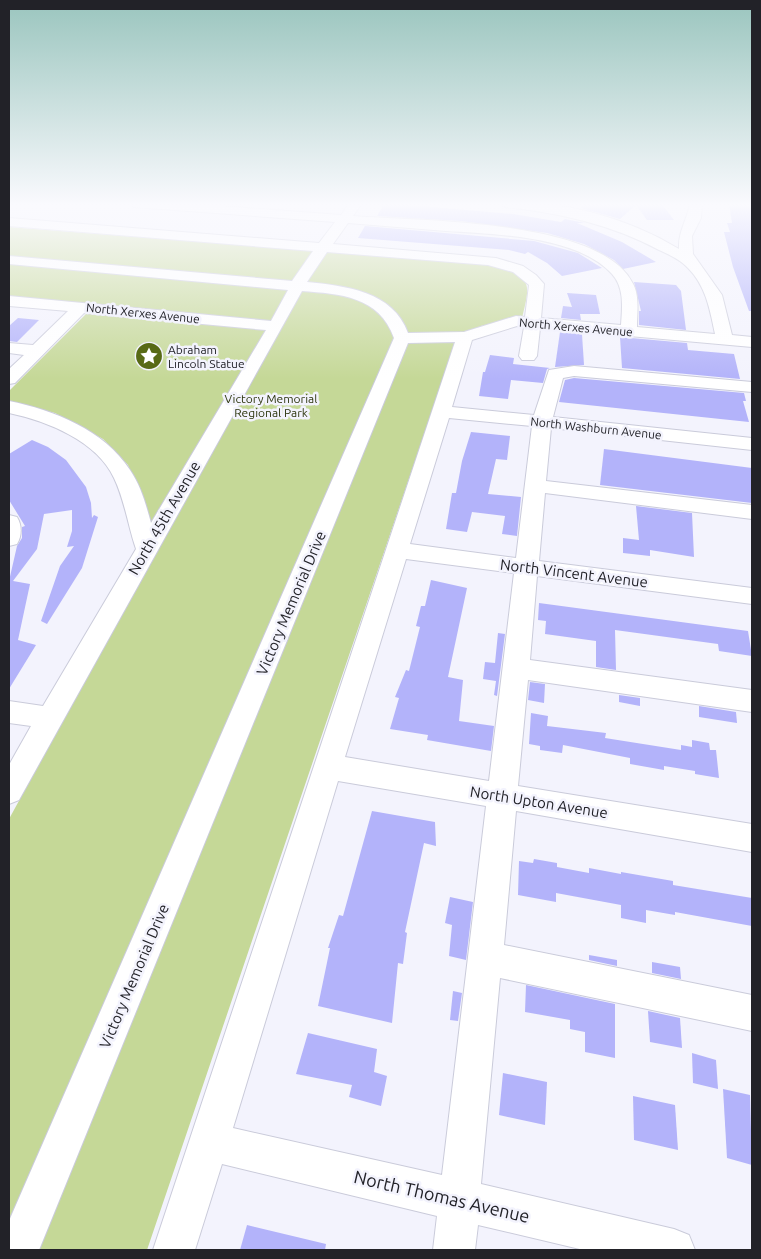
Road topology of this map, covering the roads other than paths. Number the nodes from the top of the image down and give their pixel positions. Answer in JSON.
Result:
{"nodes":[{"id":1,"x":29,"y":262,"type":"edge"},
{"id":2,"x":313,"y":262,"type":"edge"},
{"id":3,"x":491,"y":262,"type":"edge"},
{"id":4,"x":602,"y":262,"type":"edge"},
{"id":5,"x":688,"y":262,"type":"edge"},
{"id":6,"x":692,"y":264,"type":"joint"},
{"id":7,"x":298,"y":285,"type":"junction"},
{"id":8,"x":9,"y":301,"type":"edge"},
{"id":9,"x":81,"y":307,"type":"junction"},
{"id":10,"x":533,"y":323,"type":"junction"},
{"id":11,"x":276,"y":326,"type":"junction"},
{"id":12,"x":629,"y":331,"type":"junction"},
{"id":13,"x":465,"y":337,"type":"junction"},
{"id":14,"x":402,"y":338,"type":"junction"},
{"id":15,"x":725,"y":340,"type":"junction"},
{"id":16,"x":752,"y":342,"type":"edge"},
{"id":17,"x":9,"y":348,"type":"edge"},
{"id":18,"x":37,"y":351,"type":"junction"},
{"id":19,"x":528,"y":356,"type":"dead end"},
{"id":20,"x":9,"y":378,"type":"edge"},
{"id":21,"x":752,"y":387,"type":"edge"},
{"id":22,"x":9,"y":408,"type":"edge"},
{"id":23,"x":440,"y":411,"type":"junction"},
{"id":24,"x":542,"y":422,"type":"junction"},
{"id":25,"x":752,"y":444,"type":"edge"},
{"id":26,"x":537,"y":486,"type":"junction"},
{"id":27,"x":752,"y":512,"type":"edge"},
{"id":28,"x":9,"y":522,"type":"edge"},
{"id":29,"x":9,"y":539,"type":"edge"},
{"id":30,"x":146,"y":548,"type":"junction"},
{"id":31,"x":396,"y":550,"type":"junction"},
{"id":32,"x":528,"y":567,"type":"junction"},
{"id":33,"x":752,"y":596,"type":"edge"},
{"id":34,"x":516,"y":668,"type":"junction"},
{"id":35,"x":752,"y":701,"type":"edge"},
{"id":36,"x":9,"y":712,"type":"edge"},
{"id":37,"x":50,"y":718,"type":"junction"},
{"id":38,"x":326,"y":768,"type":"junction"},
{"id":39,"x":9,"y":790,"type":"edge"},
{"id":40,"x":502,"y":796,"type":"junction"},
{"id":41,"x":752,"y":838,"type":"edge"},
{"id":42,"x":485,"y":958,"type":"junction"},
{"id":43,"x":752,"y":1013,"type":"edge"},
{"id":44,"x":210,"y":1139,"type":"junction"},
{"id":45,"x":460,"y":1200,"type":"junction"},
{"id":46,"x":18,"y":1250,"type":"edge"},
{"id":47,"x":174,"y":1250,"type":"edge"},
{"id":48,"x":454,"y":1250,"type":"edge"},
{"id":49,"x":674,"y":1250,"type":"edge"}],
"edges":[{"from":1,"to":7,"type":"street"},
{"from":2,"to":7,"type":"street","name":"North 45th Avenue"},
{"from":3,"to":10,"type":"street"},
{"from":4,"to":12,"type":"street"},
{"from":5,"to":6,"type":"street"},
{"from":6,"to":15,"type":"street"},
{"from":7,"to":11,"type":"street","name":"North 45th Avenue"},
{"from":7,"to":14,"type":"street"},
{"from":8,"to":9,"type":"street","name":"North Xerxes Avenue"},
{"from":9,"to":11,"type":"street","name":"North Xerxes Avenue"},
{"from":9,"to":18,"type":"street"},
{"from":10,"to":12,"type":"street","name":"North Xerxes Avenue"},
{"from":10,"to":13,"type":"street","name":"North Xerxes Avenue"},
{"from":10,"to":19,"type":"street"},
{"from":11,"to":30,"type":"street","name":"North 45th Avenue"},
{"from":12,"to":15,"type":"street","name":"North Xerxes Avenue"},
{"from":13,"to":14,"type":"street","name":"North Xerxes Avenue"},
{"from":13,"to":23,"type":"street"},
{"from":14,"to":46,"type":"street","name":"Victory Memorial Drive"},
{"from":15,"to":16,"type":"street","name":"North Xerxes Avenue"},
{"from":17,"to":18,"type":"street"},
{"from":18,"to":20,"type":"street"},
{"from":21,"to":24,"type":"street"},
{"from":22,"to":30,"type":"street"},
{"from":23,"to":24,"type":"street","name":"North Washburn Avenue"},
{"from":23,"to":31,"type":"street"},
{"from":24,"to":25,"type":"street","name":"North Washburn Avenue"},
{"from":24,"to":26,"type":"street"},
{"from":26,"to":27,"type":"street"},
{"from":26,"to":32,"type":"street"},
{"from":28,"to":29,"type":"street"},
{"from":30,"to":37,"type":"street","name":"North 45th Avenue"},
{"from":31,"to":32,"type":"street","name":"North Vincent Avenue"},
{"from":31,"to":38,"type":"street"},
{"from":32,"to":33,"type":"street","name":"North Vincent Avenue"},
{"from":32,"to":34,"type":"street"},
{"from":34,"to":35,"type":"street"},
{"from":34,"to":40,"type":"street"},
{"from":36,"to":37,"type":"street"},
{"from":37,"to":39,"type":"street","name":"North 45th Avenue"},
{"from":38,"to":40,"type":"street","name":"North Upton Avenue"},
{"from":38,"to":44,"type":"street"},
{"from":40,"to":41,"type":"street","name":"North Upton Avenue"},
{"from":40,"to":42,"type":"street"},
{"from":42,"to":43,"type":"street"},
{"from":42,"to":45,"type":"street"},
{"from":44,"to":45,"type":"street","name":"North Thomas Avenue"},
{"from":44,"to":47,"type":"street"},
{"from":45,"to":48,"type":"street"},
{"from":45,"to":49,"type":"street","name":"North Thomas Avenue"}]}
